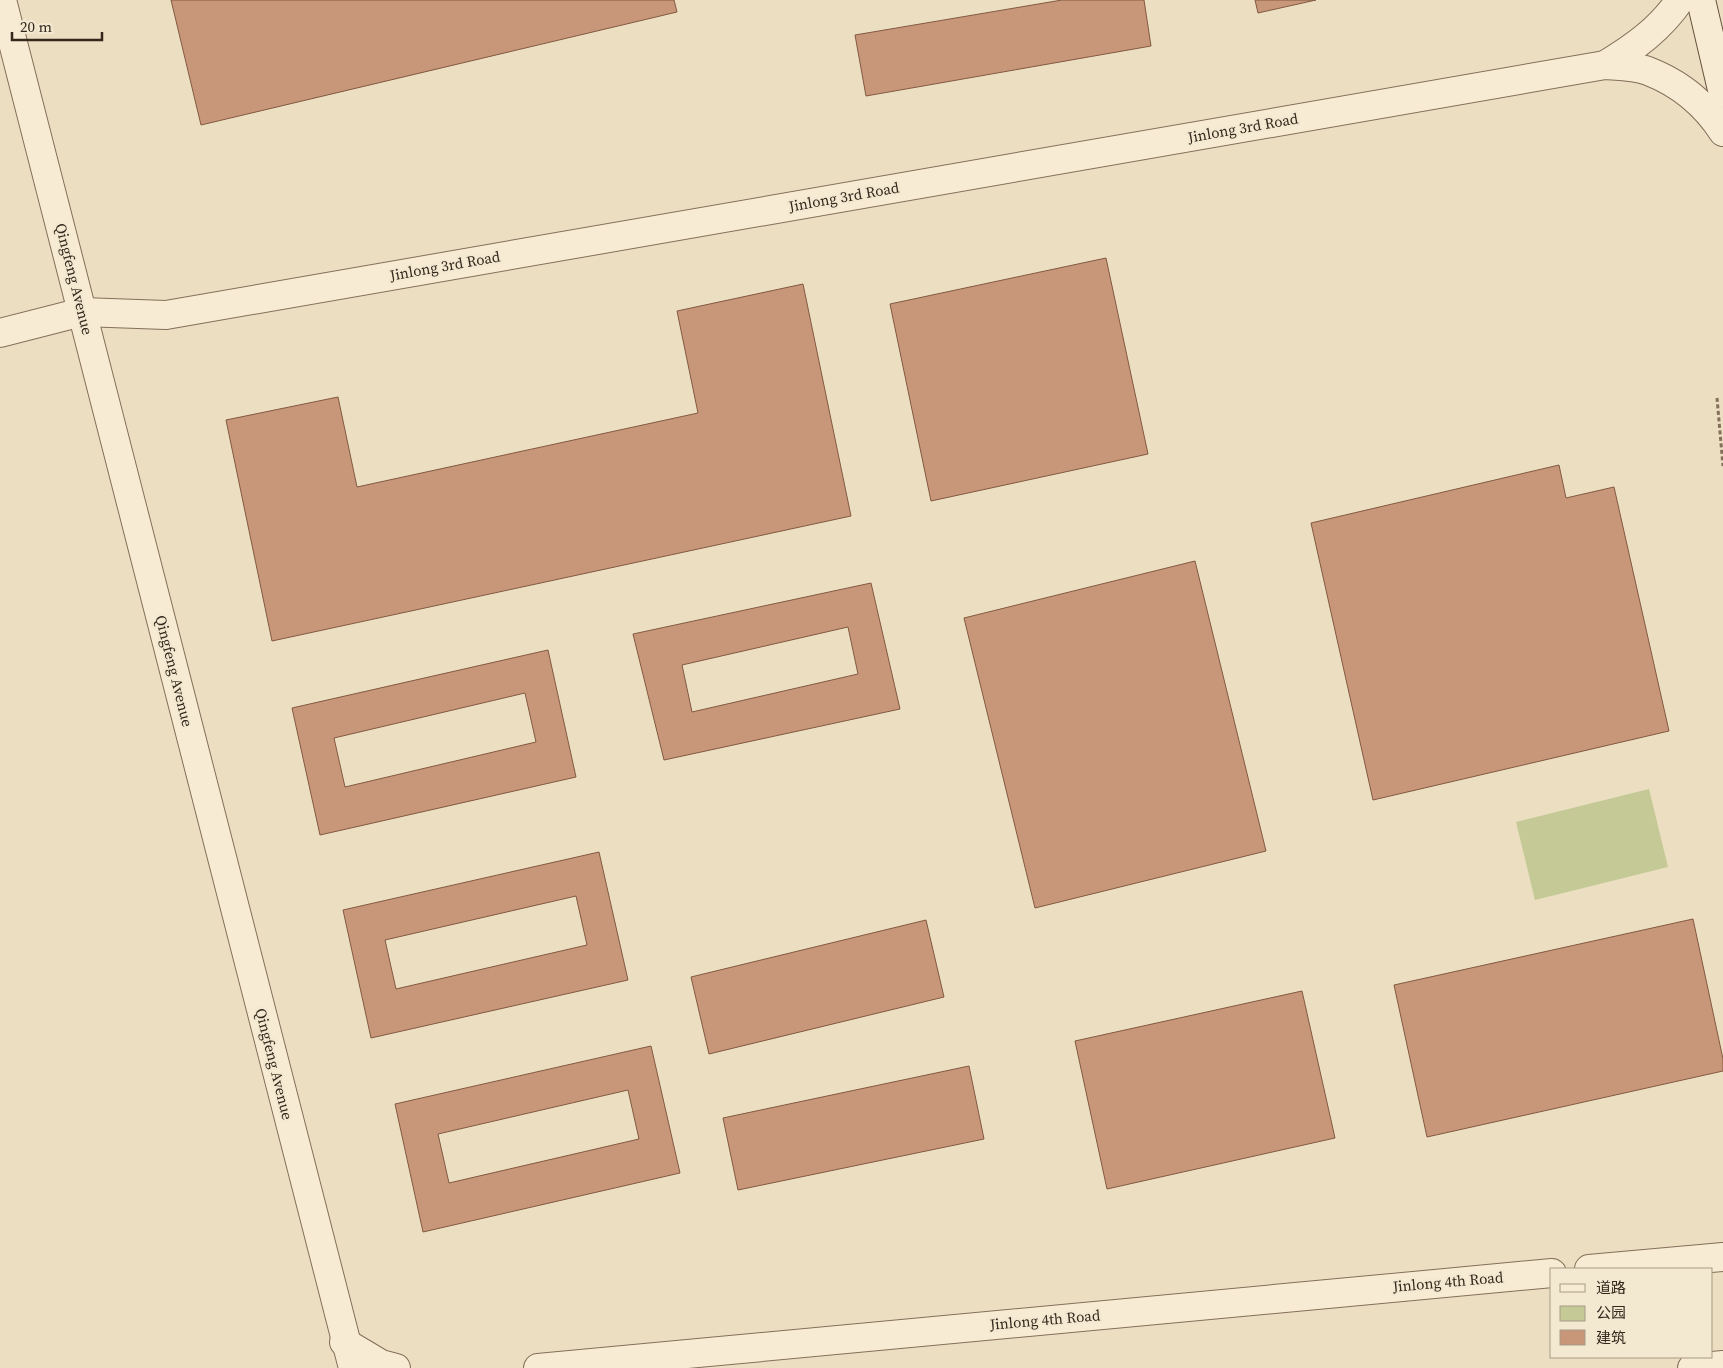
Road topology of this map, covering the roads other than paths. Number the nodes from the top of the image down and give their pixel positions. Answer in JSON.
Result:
{"nodes":[{"id":1,"x":2,"y":0,"type":"edge"},
{"id":2,"x":1680,"y":0,"type":"edge"},
{"id":3,"x":1702,"y":0,"type":"edge"},
{"id":4,"x":1605,"y":65,"type":"junction"},
{"id":5,"x":1723,"y":94,"type":"edge"},
{"id":6,"x":1723,"y":132,"type":"edge"},
{"id":7,"x":82,"y":312,"type":"junction"},
{"id":8,"x":0,"y":333,"type":"edge"},
{"id":9,"x":1723,"y":1257,"type":"edge"},
{"id":10,"x":1600,"y":1268,"type":"edge"},
{"id":11,"x":1550,"y":1273,"type":"edge"},
{"id":12,"x":344,"y":1342,"type":"junction"},
{"id":13,"x":1723,"y":1365,"type":"edge"},
{"id":14,"x":353,"y":1368,"type":"edge"},
{"id":15,"x":396,"y":1368,"type":"edge"},
{"id":16,"x":538,"y":1368,"type":"edge"},
{"id":17,"x":1692,"y":1368,"type":"edge"}],
"edges":[{"from":1,"to":7,"type":"street","name":"Qingfeng Avenue"},
{"from":2,"to":4,"type":"street","name":"Jinlong 3rd Road"},
{"from":3,"to":5,"type":"street"},
{"from":4,"to":6,"type":"street","name":"Jinlong 3rd Road"},
{"from":4,"to":7,"type":"street","name":"Jinlong 3rd Road"},
{"from":7,"to":8,"type":"street","name":"Jinlong 3rd Road"},
{"from":7,"to":12,"type":"street","name":"Qingfeng Avenue"},
{"from":9,"to":10,"type":"street"},
{"from":11,"to":16,"type":"street","name":"Jinlong 4th Road"},
{"from":12,"to":14,"type":"street"},
{"from":12,"to":15,"type":"street"},
{"from":13,"to":17,"type":"street"}]}
